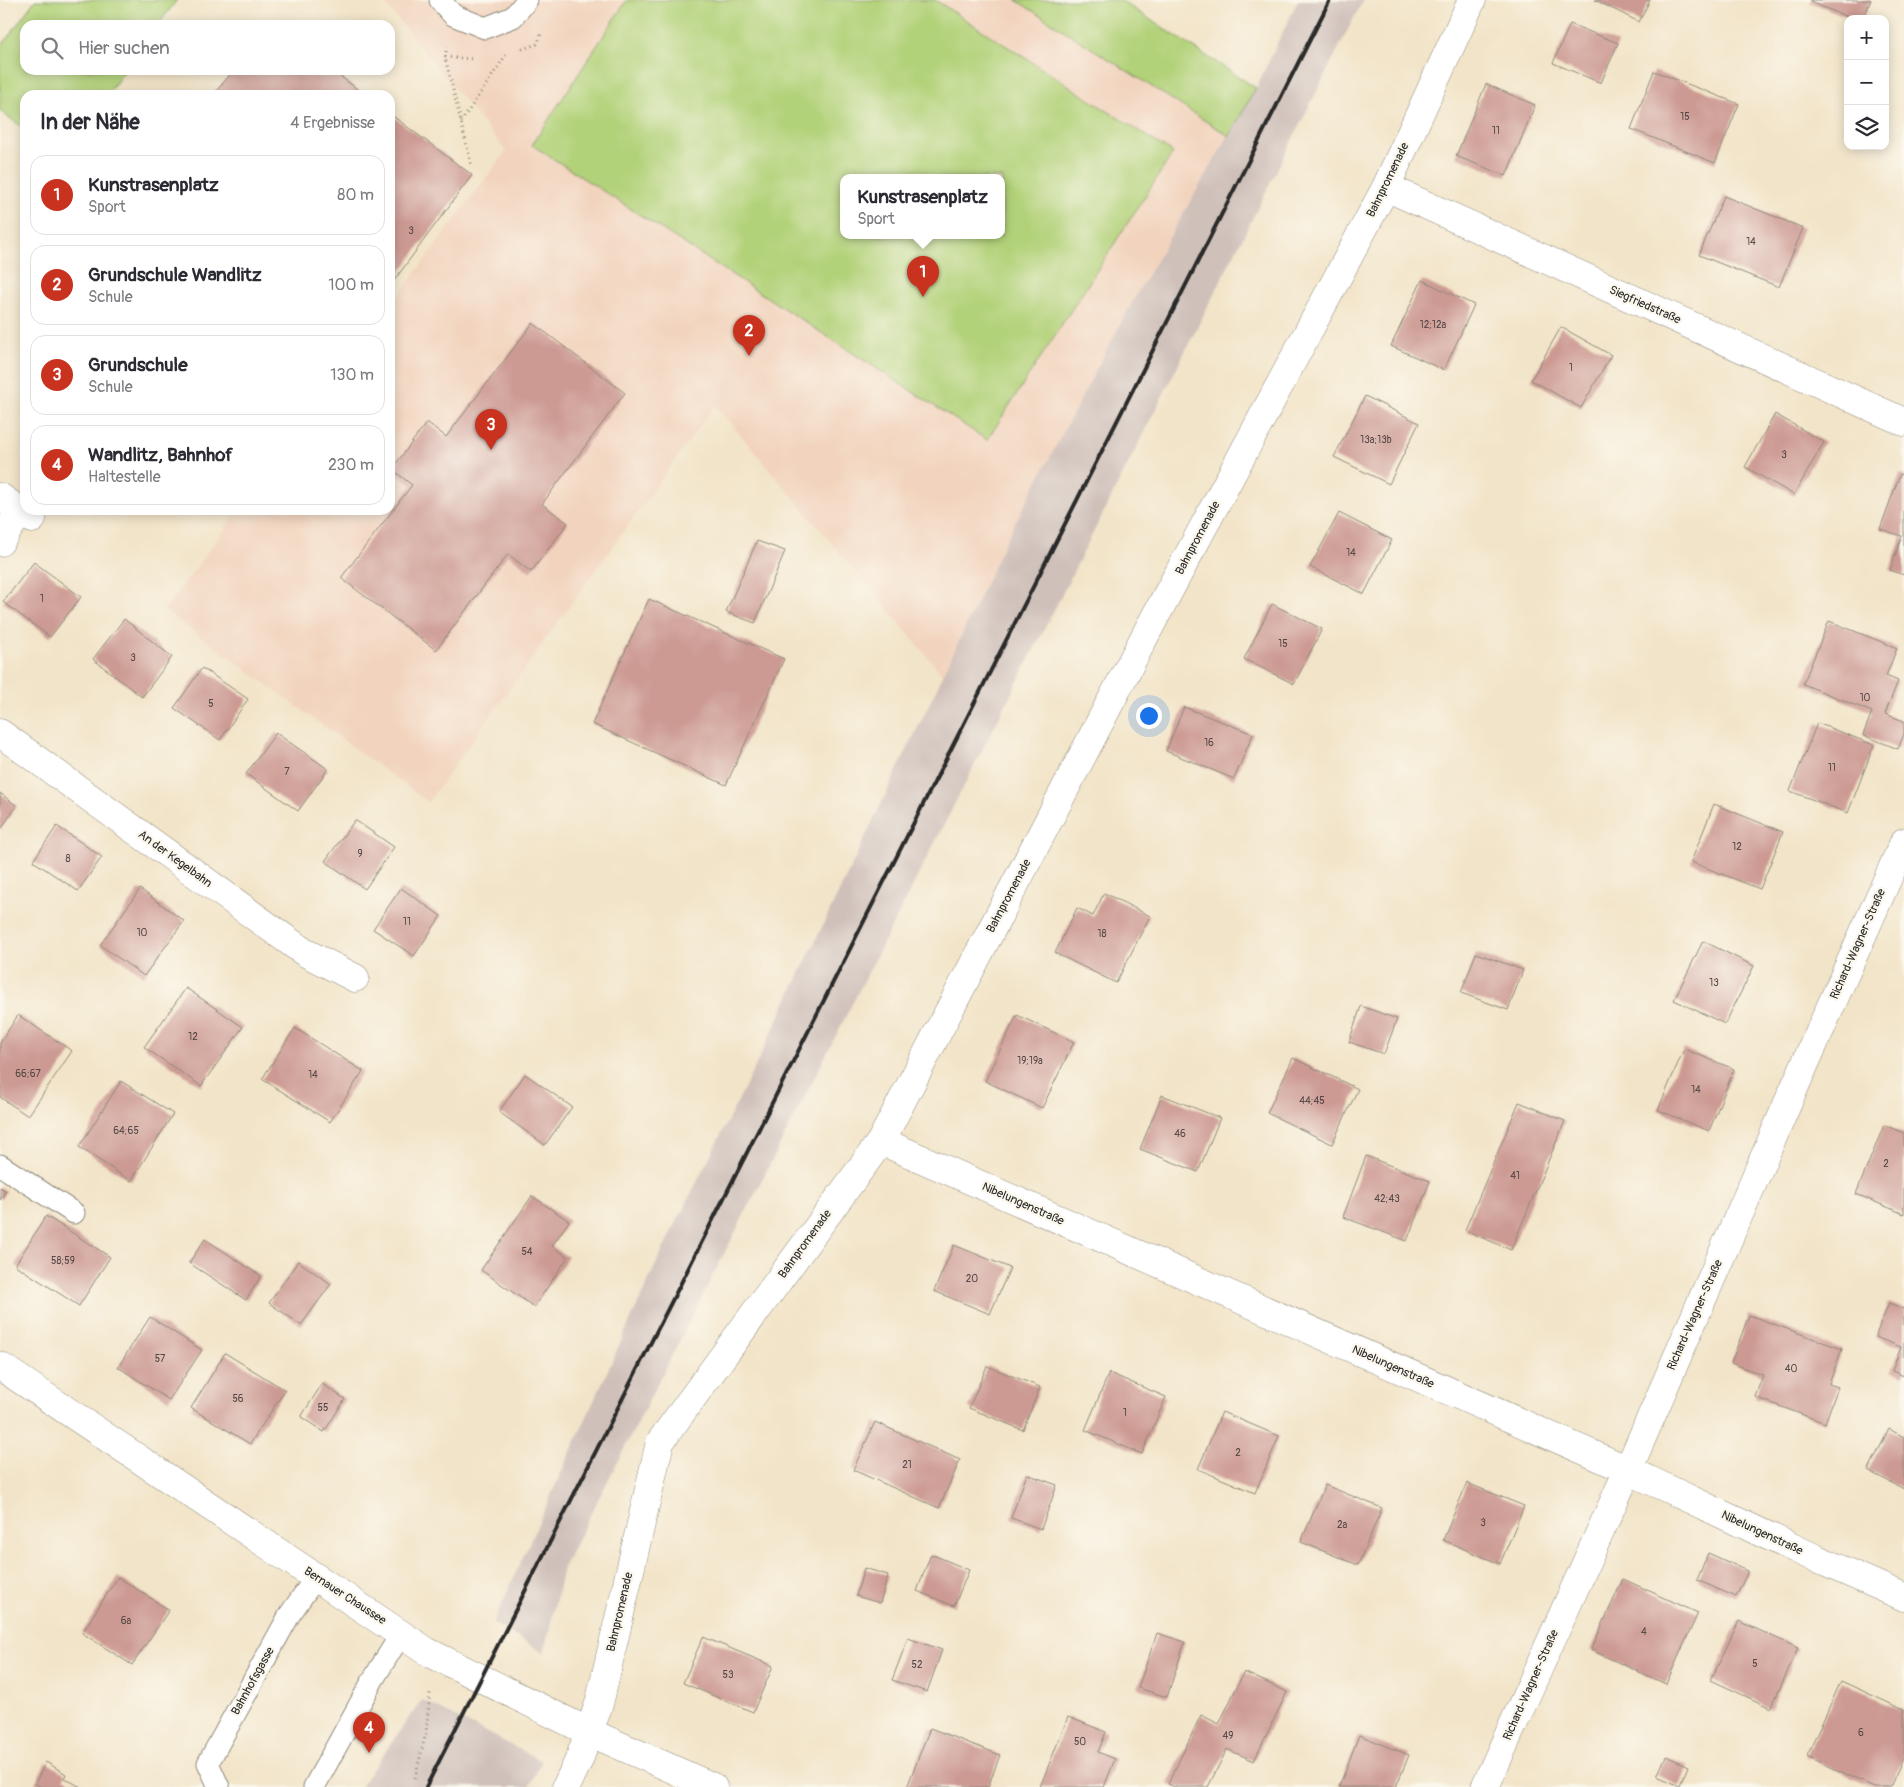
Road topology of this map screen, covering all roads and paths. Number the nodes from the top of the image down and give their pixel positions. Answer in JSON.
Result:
{"nodes":[{"id":1,"x":526,"y":0,"type":"edge"},
{"id":2,"x":1472,"y":0,"type":"edge"},
{"id":3,"x":446,"y":7,"type":"edge"},
{"id":4,"x":506,"y":55,"type":"dead end"},
{"id":5,"x":461,"y":122,"type":"junction"},
{"id":6,"x":472,"y":167,"type":"dead end"},
{"id":7,"x":1386,"y":187,"type":"junction"},
{"id":8,"x":1904,"y":422,"type":"edge"},
{"id":9,"x":17,"y":509,"type":"edge"},
{"id":10,"x":0,"y":542,"type":"edge"},
{"id":11,"x":0,"y":733,"type":"edge"},
{"id":12,"x":1904,"y":842,"type":"edge"},
{"id":13,"x":355,"y":978,"type":"dead end"},
{"id":14,"x":881,"y":1141,"type":"junction"},
{"id":15,"x":0,"y":1165,"type":"edge"},
{"id":16,"x":74,"y":1213,"type":"dead end"},
{"id":17,"x":0,"y":1366,"type":"edge"},
{"id":18,"x":1628,"y":1470,"type":"junction"},
{"id":19,"x":316,"y":1577,"type":"junction"},
{"id":20,"x":1904,"y":1597,"type":"edge"},
{"id":21,"x":402,"y":1634,"type":"junction"},
{"id":22,"x":430,"y":1694,"type":"dead end"},
{"id":23,"x":589,"y":1732,"type":"junction"},
{"id":24,"x":415,"y":1778,"type":"dead end"},
{"id":25,"x":219,"y":1787,"type":"edge"},
{"id":26,"x":314,"y":1787,"type":"edge"},
{"id":27,"x":566,"y":1787,"type":"edge"},
{"id":28,"x":713,"y":1787,"type":"edge"},
{"id":29,"x":1485,"y":1787,"type":"edge"}],
"edges":[{"from":1,"to":3,"type":"lane"},
{"from":2,"to":7,"type":"street","name":"Bahnpromenade"},
{"from":3,"to":5,"type":"path"},
{"from":4,"to":5,"type":"path"},
{"from":5,"to":6,"type":"path"},
{"from":7,"to":8,"type":"street","name":"Siegfriedstraße"},
{"from":7,"to":14,"type":"street","name":"Bahnpromenade"},
{"from":9,"to":10,"type":"street"},
{"from":11,"to":13,"type":"street","name":"An der Kegelbahn"},
{"from":12,"to":18,"type":"street","name":"Richard-Wagner-Straße"},
{"from":14,"to":18,"type":"street","name":"Nibelungenstraße"},
{"from":14,"to":23,"type":"street","name":"Bahnpromenade"},
{"from":15,"to":16,"type":"lane"},
{"from":17,"to":19,"type":"street","name":"Bernauer Chaussee"},
{"from":18,"to":20,"type":"street","name":"Nibelungenstraße"},
{"from":18,"to":29,"type":"street","name":"Richard-Wagner-Straße"},
{"from":19,"to":21,"type":"street","name":"Bernauer Chaussee"},
{"from":19,"to":25,"type":"lane","name":"Bahnhofsgasse"},
{"from":21,"to":23,"type":"street","name":"Bernauer Chaussee"},
{"from":21,"to":26,"type":"lane"},
{"from":22,"to":24,"type":"path"},
{"from":23,"to":27,"type":"street","name":"Bahnpromenade"},
{"from":23,"to":28,"type":"street","name":"Bernauer Chaussee"}]}
